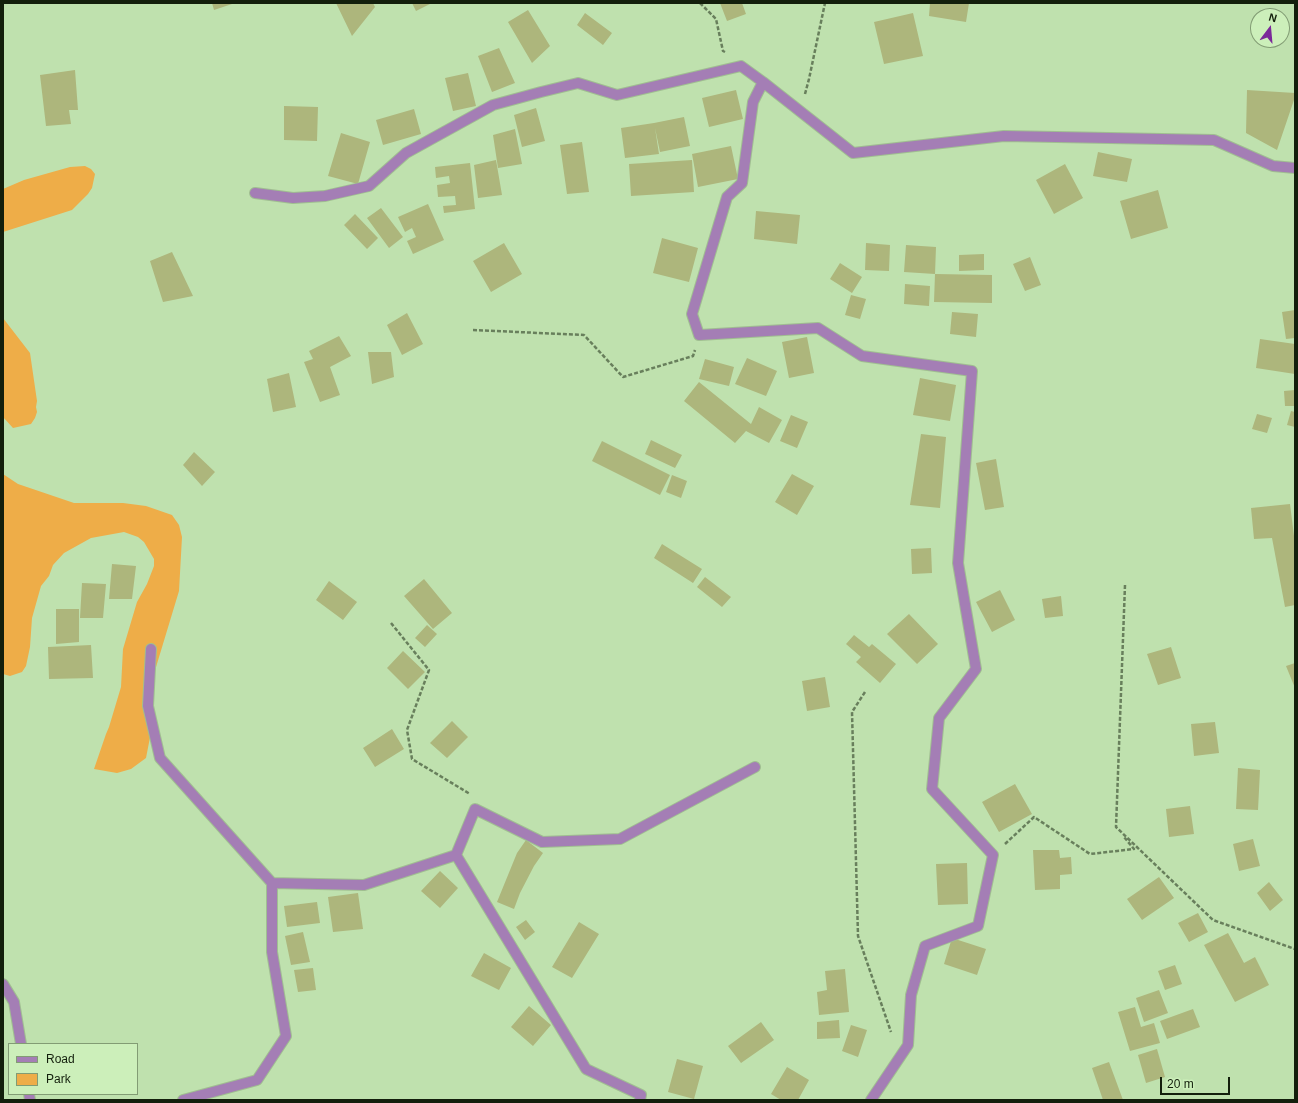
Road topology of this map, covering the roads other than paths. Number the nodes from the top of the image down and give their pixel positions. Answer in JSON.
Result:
{"nodes":[{"id":1,"x":763,"y":82,"type":"junction"},
{"id":2,"x":1295,"y":168,"type":"edge"},
{"id":3,"x":255,"y":193,"type":"dead end"},
{"id":4,"x":151,"y":649,"type":"dead end"},
{"id":5,"x":755,"y":767,"type":"dead end"},
{"id":6,"x":456,"y":855,"type":"junction"},
{"id":7,"x":272,"y":883,"type":"junction"},
{"id":8,"x":3,"y":984,"type":"edge"},
{"id":9,"x":21,"y":1043,"type":"edge"},
{"id":10,"x":183,"y":1100,"type":"edge"},
{"id":11,"x":640,"y":1100,"type":"edge"},
{"id":12,"x":871,"y":1100,"type":"edge"}],
"edges":[{"from":1,"to":2,"type":"street"},
{"from":1,"to":3,"type":"street"},
{"from":1,"to":12,"type":"street"},
{"from":4,"to":7,"type":"street"},
{"from":5,"to":6,"type":"street"},
{"from":6,"to":7,"type":"street"},
{"from":6,"to":11,"type":"street"},
{"from":7,"to":10,"type":"street"},
{"from":8,"to":9,"type":"street"}]}
